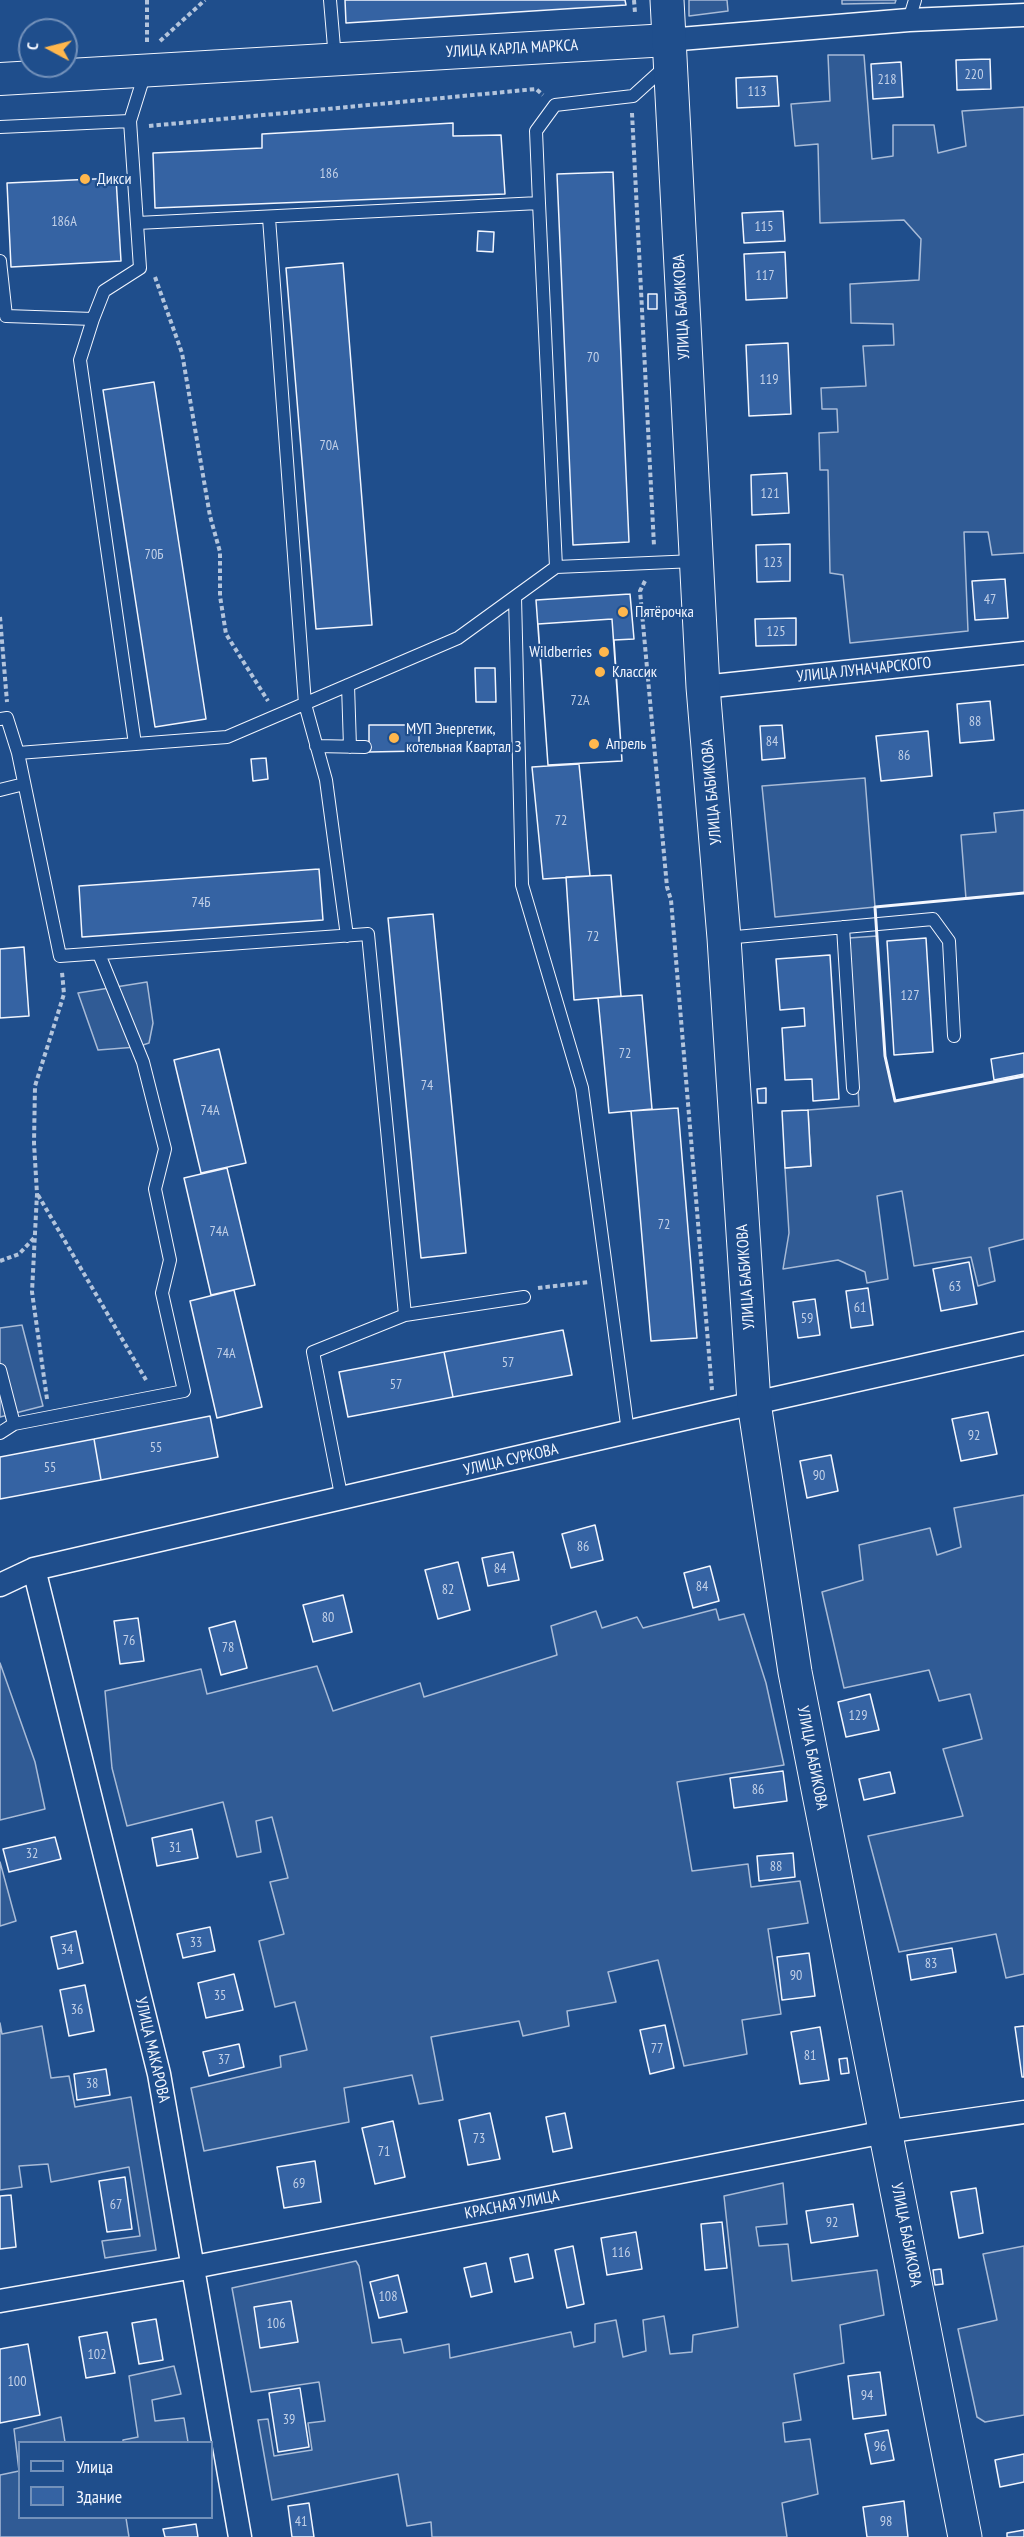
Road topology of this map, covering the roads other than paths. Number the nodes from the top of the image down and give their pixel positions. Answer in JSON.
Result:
{"nodes":[{"id":1,"x":330,"y":0,"type":"edge"},
{"id":2,"x":668,"y":0,"type":"edge"},
{"id":3,"x":912,"y":10,"type":"edge"},
{"id":4,"x":1024,"y":15,"type":"edge"},
{"id":5,"x":658,"y":48,"type":"junction"},
{"id":6,"x":335,"y":60,"type":"junction"},
{"id":7,"x":146,"y":72,"type":"junction"},
{"id":8,"x":0,"y":79,"type":"edge"},
{"id":9,"x":130,"y":124,"type":"junction"},
{"id":10,"x":0,"y":127,"type":"edge"},
{"id":11,"x":539,"y":203,"type":"junction"},
{"id":12,"x":269,"y":218,"type":"junction"},
{"id":13,"x":137,"y":223,"type":"junction"},
{"id":14,"x":0,"y":261,"type":"edge"},
{"id":15,"x":93,"y":319,"type":"junction"},
{"id":16,"x":696,"y":561,"type":"junction"},
{"id":17,"x":556,"y":567,"type":"junction"},
{"id":18,"x":515,"y":597,"type":"junction"},
{"id":19,"x":1024,"y":653,"type":"edge"},
{"id":20,"x":348,"y":685,"type":"junction"},
{"id":21,"x":703,"y":687,"type":"junction"},
{"id":22,"x":305,"y":704,"type":"junction"},
{"id":23,"x":0,"y":718,"type":"edge"},
{"id":24,"x":135,"y":744,"type":"junction"},
{"id":25,"x":316,"y":746,"type":"junction"},
{"id":26,"x":350,"y":747,"type":"junction"},
{"id":27,"x":365,"y":747,"type":"dead end"},
{"id":28,"x":18,"y":753,"type":"junction"},
{"id":29,"x":24,"y":784,"type":"junction"},
{"id":30,"x":0,"y":790,"type":"edge"},
{"id":31,"x":843,"y":927,"type":"junction"},
{"id":32,"x":347,"y":936,"type":"junction"},
{"id":33,"x":724,"y":938,"type":"junction"},
{"id":34,"x":99,"y":954,"type":"junction"},
{"id":35,"x":954,"y":1036,"type":"dead end"},
{"id":36,"x":853,"y":1088,"type":"dead end"},
{"id":37,"x":524,"y":1297,"type":"dead end"},
{"id":38,"x":405,"y":1315,"type":"junction"},
{"id":39,"x":1024,"y":1343,"type":"edge"},
{"id":40,"x":0,"y":1370,"type":"edge"},
{"id":41,"x":754,"y":1403,"type":"junction"},
{"id":42,"x":14,"y":1424,"type":"junction"},
{"id":43,"x":628,"y":1432,"type":"junction"},
{"id":44,"x":0,"y":1433,"type":"edge"},
{"id":45,"x":342,"y":1500,"type":"junction"},
{"id":46,"x":34,"y":1569,"type":"junction"},
{"id":47,"x":0,"y":1585,"type":"edge"},
{"id":48,"x":1024,"y":2112,"type":"edge"},
{"id":49,"x":885,"y":2132,"type":"junction"},
{"id":50,"x":194,"y":2267,"type":"junction"},
{"id":51,"x":0,"y":2301,"type":"edge"},
{"id":52,"x":240,"y":2537,"type":"edge"},
{"id":53,"x":965,"y":2537,"type":"edge"}],
"edges":[{"from":1,"to":6,"type":"lane"},
{"from":2,"to":5,"type":"main road","name":"УЛИЦА БАБИКОВА"},
{"from":3,"to":4,"type":"street","name":"УЛИЦА КАРЛА МАРКСА"},
{"from":3,"to":5,"type":"street","name":"УЛИЦА КАРЛА МАРКСА"},
{"from":5,"to":6,"type":"street","name":"УЛИЦА КАРЛА МАРКСА"},
{"from":5,"to":11,"type":"lane"},
{"from":5,"to":16,"type":"main road","name":"УЛИЦА БАБИКОВА"},
{"from":6,"to":7,"type":"street","name":"УЛИЦА КАРЛА МАРКСА"},
{"from":7,"to":8,"type":"street","name":"УЛИЦА КАРЛА МАРКСА"},
{"from":7,"to":9,"type":"lane"},
{"from":9,"to":10,"type":"lane"},
{"from":9,"to":13,"type":"lane"},
{"from":11,"to":12,"type":"lane"},
{"from":11,"to":17,"type":"lane"},
{"from":12,"to":13,"type":"lane"},
{"from":12,"to":22,"type":"lane"},
{"from":13,"to":15,"type":"lane"},
{"from":14,"to":15,"type":"lane"},
{"from":15,"to":24,"type":"lane"},
{"from":16,"to":17,"type":"lane"},
{"from":16,"to":21,"type":"main road","name":"УЛИЦА БАБИКОВА"},
{"from":17,"to":18,"type":"lane"},
{"from":18,"to":20,"type":"lane"},
{"from":18,"to":43,"type":"lane"},
{"from":19,"to":21,"type":"street","name":"УЛИЦА ЛУНАЧАРСКОГО"},
{"from":20,"to":22,"type":"lane"},
{"from":20,"to":26,"type":"lane"},
{"from":21,"to":33,"type":"main road","name":"УЛИЦА БАБИКОВА"},
{"from":22,"to":24,"type":"lane"},
{"from":22,"to":25,"type":"lane"},
{"from":23,"to":28,"type":"lane"},
{"from":24,"to":28,"type":"lane"},
{"from":25,"to":26,"type":"lane"},
{"from":25,"to":32,"type":"lane"},
{"from":26,"to":27,"type":"lane"},
{"from":28,"to":29,"type":"lane"},
{"from":29,"to":30,"type":"lane"},
{"from":29,"to":34,"type":"lane"},
{"from":31,"to":33,"type":"lane"},
{"from":31,"to":35,"type":"lane"},
{"from":31,"to":36,"type":"lane"},
{"from":32,"to":34,"type":"lane"},
{"from":32,"to":38,"type":"lane"},
{"from":33,"to":41,"type":"main road","name":"УЛИЦА БАБИКОВА"},
{"from":34,"to":42,"type":"lane"},
{"from":37,"to":38,"type":"lane"},
{"from":38,"to":45,"type":"lane"},
{"from":39,"to":41,"type":"street","name":"УЛИЦА СУРКОВА"},
{"from":40,"to":42,"type":"lane"},
{"from":41,"to":43,"type":"street","name":"УЛИЦА СУРКОВА"},
{"from":41,"to":49,"type":"main road","name":"УЛИЦА БАБИКОВА"},
{"from":42,"to":44,"type":"lane"},
{"from":43,"to":45,"type":"street","name":"УЛИЦА СУРКОВА"},
{"from":45,"to":46,"type":"street","name":"УЛИЦА СУРКОВА"},
{"from":46,"to":47,"type":"street","name":"УЛИЦА СУРКОВА"},
{"from":46,"to":50,"type":"street","name":"УЛИЦА МАКАРОВА"},
{"from":48,"to":49,"type":"street","name":"КРАСНАЯ УЛИЦА"},
{"from":49,"to":50,"type":"street","name":"КРАСНАЯ УЛИЦА"},
{"from":49,"to":53,"type":"main road","name":"УЛИЦА БАБИКОВА"},
{"from":50,"to":51,"type":"street","name":"КРАСНАЯ УЛИЦА"},
{"from":50,"to":52,"type":"street","name":"УЛИЦА МАКАРОВА"}]}
